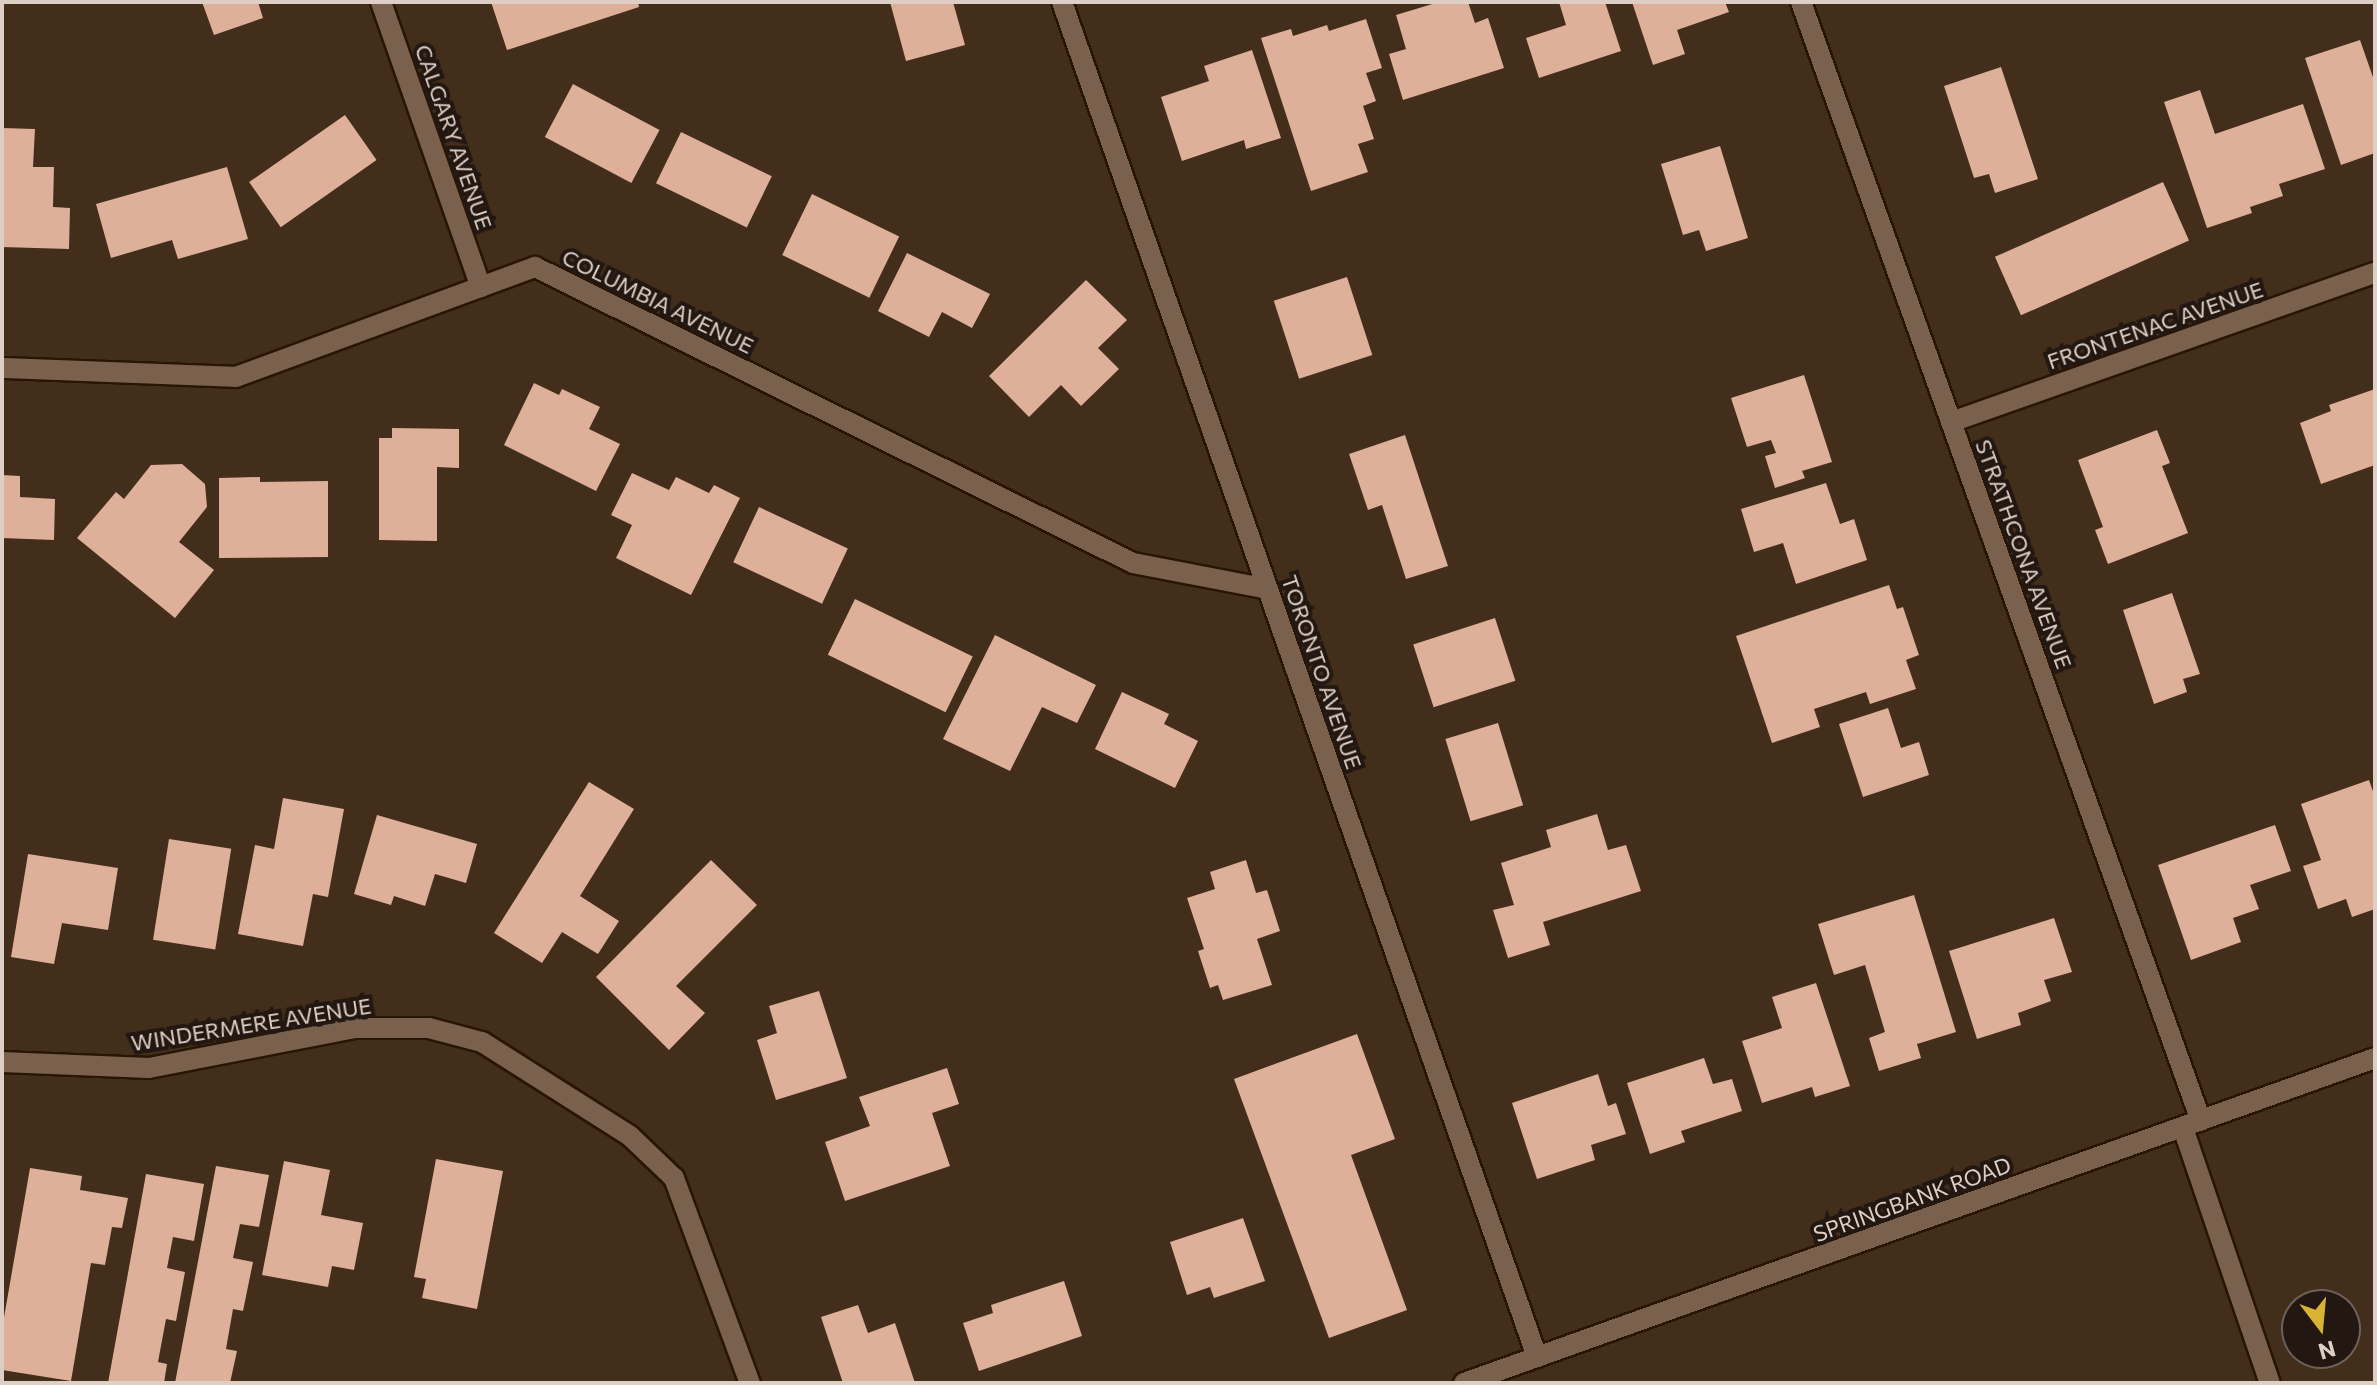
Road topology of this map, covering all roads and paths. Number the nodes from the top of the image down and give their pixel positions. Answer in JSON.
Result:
{"nodes":[{"id":1,"x":381,"y":2,"type":"edge"},
{"id":2,"x":1062,"y":2,"type":"edge"},
{"id":3,"x":1801,"y":2,"type":"edge"},
{"id":4,"x":2375,"y":273,"type":"edge"},
{"id":5,"x":481,"y":287,"type":"junction"},
{"id":6,"x":2,"y":368,"type":"edge"},
{"id":7,"x":1951,"y":422,"type":"junction"},
{"id":8,"x":1268,"y":589,"type":"junction"},
{"id":9,"x":2375,"y":1058,"type":"edge"},
{"id":10,"x":2,"y":1062,"type":"edge"},
{"id":11,"x":2192,"y":1125,"type":"junction"},
{"id":12,"x":1537,"y":1357,"type":"junction"},
{"id":13,"x":750,"y":1383,"type":"edge"},
{"id":14,"x":1464,"y":1383,"type":"edge"},
{"id":15,"x":2270,"y":1383,"type":"edge"}],
"edges":[{"from":1,"to":5,"type":"street","name":"CALGARY AVENUE"},
{"from":2,"to":8,"type":"street","name":"TORONTO AVENUE"},
{"from":3,"to":7,"type":"street","name":"STRATHCONA AVENUE"},
{"from":4,"to":7,"type":"street","name":"FRONTENAC AVENUE"},
{"from":5,"to":6,"type":"street","name":"COLUMBIA AVENUE"},
{"from":5,"to":8,"type":"street","name":"COLUMBIA AVENUE"},
{"from":7,"to":11,"type":"street","name":"STRATHCONA AVENUE"},
{"from":8,"to":12,"type":"street","name":"TORONTO AVENUE"},
{"from":9,"to":11,"type":"street","name":"SPRINGBANK ROAD"},
{"from":10,"to":13,"type":"street","name":"WINDERMERE AVENUE"},
{"from":11,"to":12,"type":"street","name":"SPRINGBANK ROAD"},
{"from":11,"to":15,"type":"street","name":"STRATHCONA AVENUE"},
{"from":12,"to":14,"type":"street","name":"SPRINGBANK ROAD"}]}
